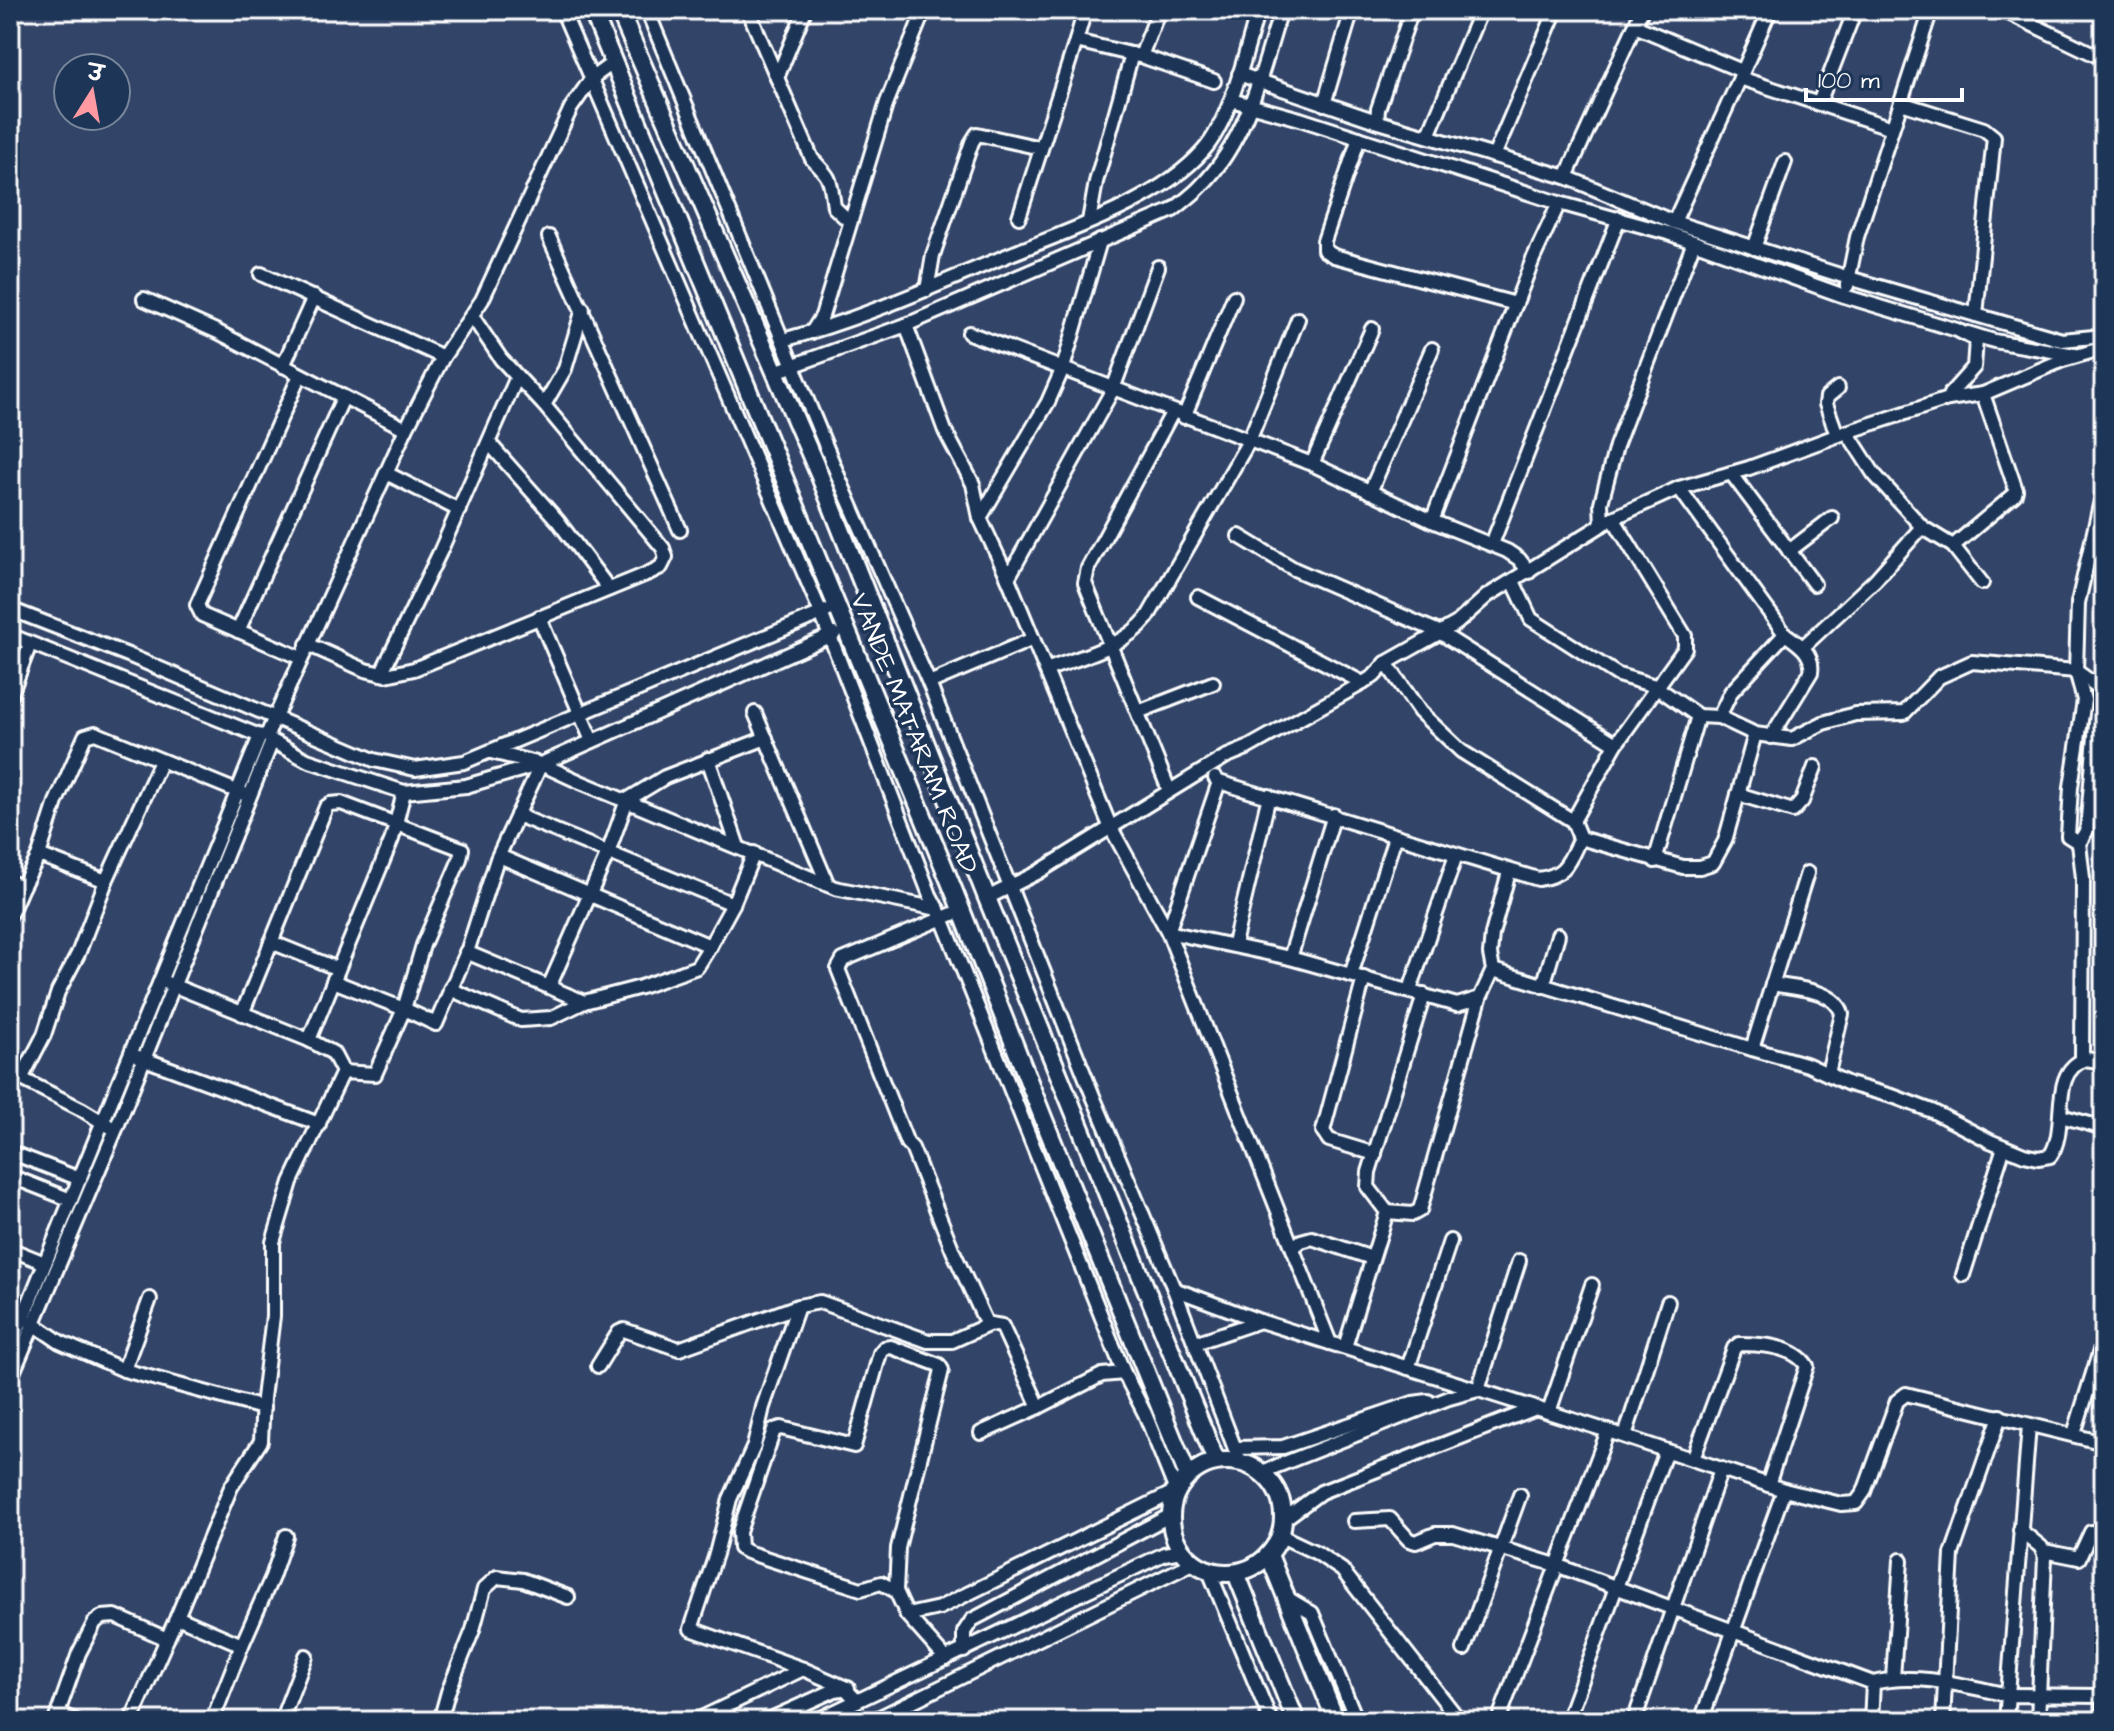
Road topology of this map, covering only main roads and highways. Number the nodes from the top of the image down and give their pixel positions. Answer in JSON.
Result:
{"nodes":[{"id":1,"x":592,"y":10,"type":"edge"},
{"id":2,"x":621,"y":12,"type":"edge"},
{"id":3,"x":1216,"y":1461,"type":"junction"},
{"id":4,"x":1188,"y":1476,"type":"junction"},
{"id":5,"x":1269,"y":1555,"type":"junction"},
{"id":6,"x":1236,"y":1573,"type":"junction"},
{"id":7,"x":1296,"y":1721,"type":"edge"},
{"id":8,"x":1336,"y":1721,"type":"edge"}],
"edges":[{"from":1,"to":4,"type":"main road","name":"VANDE MATARAM ROAD"},
{"from":2,"to":3,"type":"main road","name":"VANDE MATARAM ROAD"},
{"from":3,"to":4,"type":"main road"},
{"from":3,"to":5,"type":"main road"},
{"from":4,"to":6,"type":"main road"},
{"from":5,"to":6,"type":"main road"},
{"from":5,"to":8,"type":"main road"},
{"from":6,"to":7,"type":"main road"}]}
